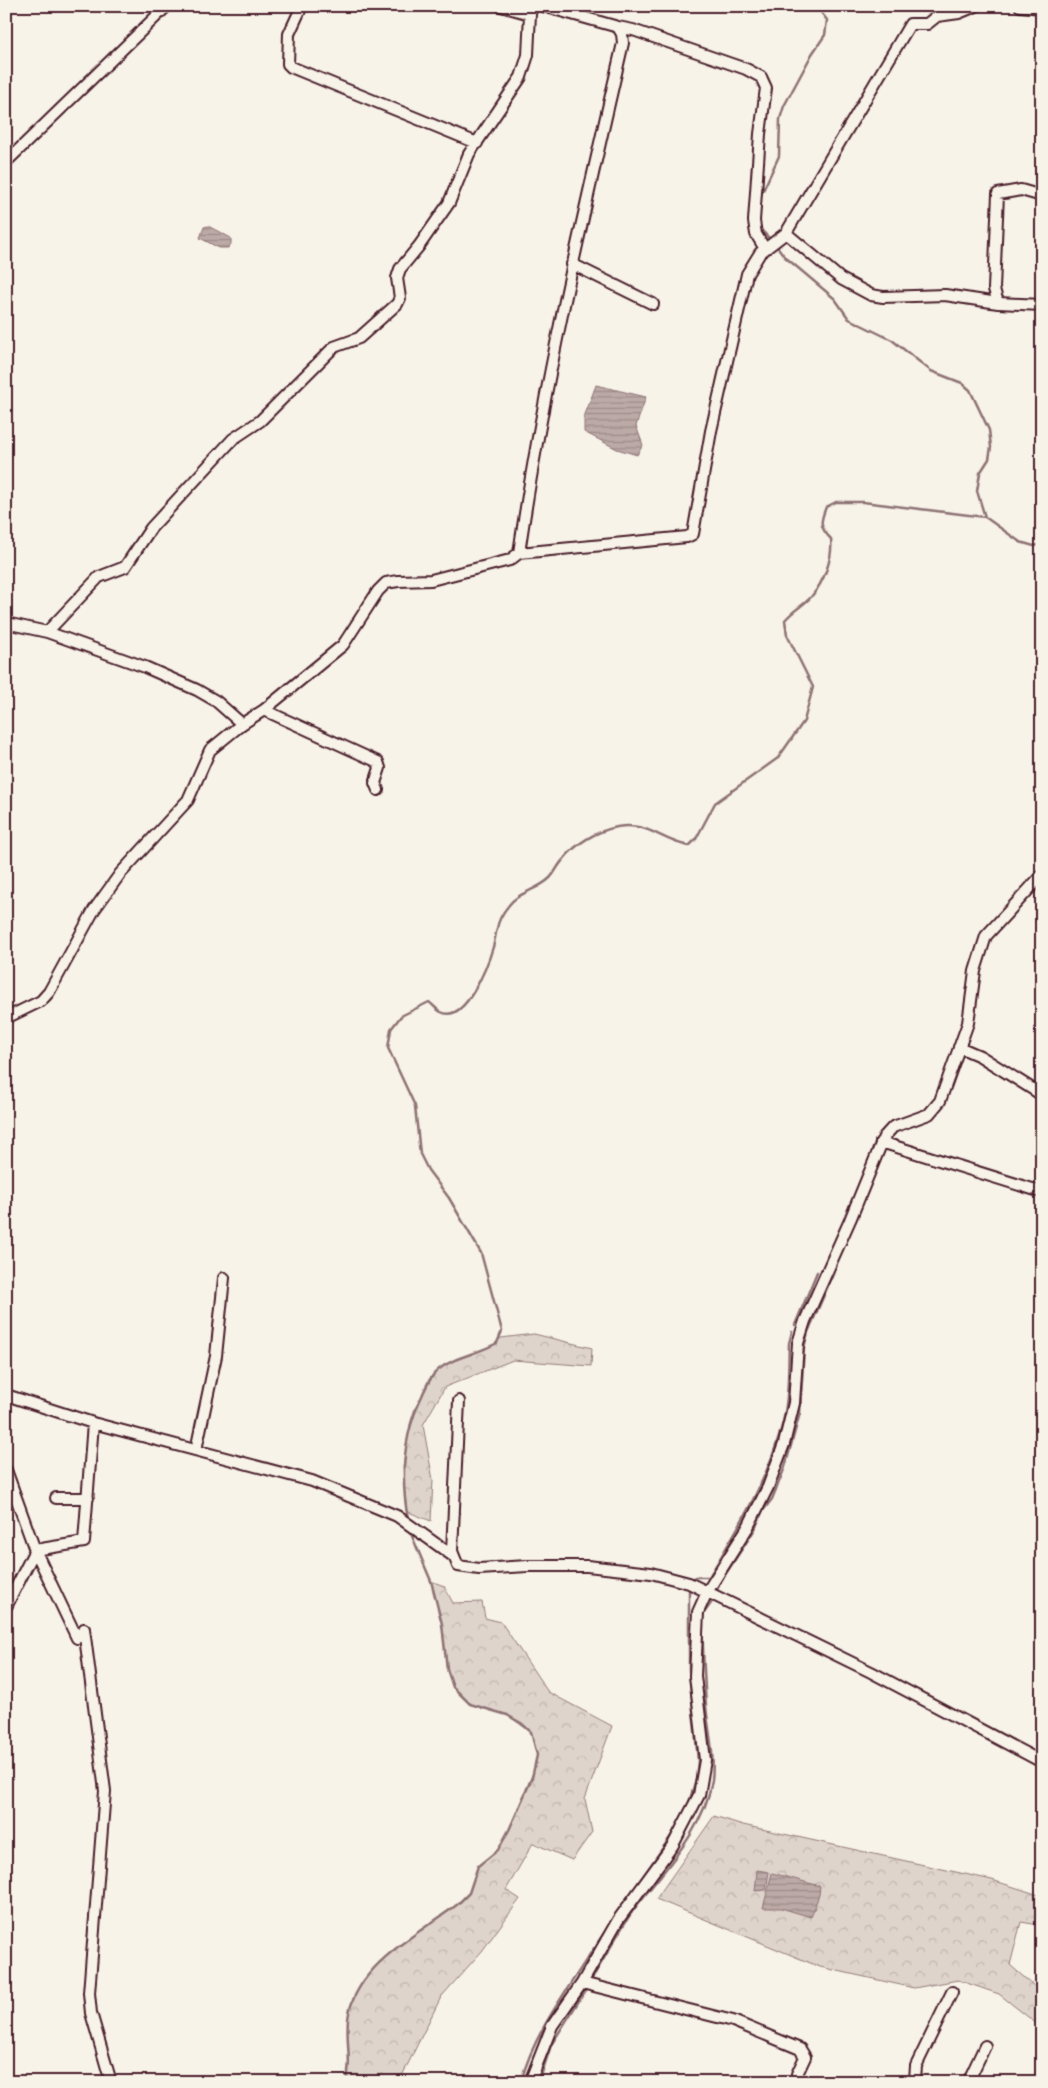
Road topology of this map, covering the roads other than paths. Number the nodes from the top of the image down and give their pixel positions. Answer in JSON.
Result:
{"nodes":[{"id":1,"x":167,"y":6,"type":"edge"},
{"id":2,"x":302,"y":6,"type":"edge"},
{"id":3,"x":501,"y":6,"type":"edge"},
{"id":4,"x":543,"y":6,"type":"edge"},
{"id":5,"x":976,"y":6,"type":"edge"},
{"id":6,"x":1020,"y":6,"type":"edge"},
{"id":7,"x":1042,"y":8,"type":"edge"},
{"id":8,"x":531,"y":10,"type":"edge"},
{"id":9,"x":618,"y":28,"type":"junction"},
{"id":10,"x":477,"y":143,"type":"junction"},
{"id":11,"x":6,"y":162,"type":"edge"},
{"id":12,"x":1042,"y":196,"type":"edge"},
{"id":13,"x":784,"y":235,"type":"junction"},
{"id":14,"x":767,"y":248,"type":"junction"},
{"id":15,"x":572,"y":264,"type":"junction"},
{"id":16,"x":998,"y":303,"type":"junction"},
{"id":17,"x":653,"y":304,"type":"dead end"},
{"id":18,"x":1042,"y":305,"type":"edge"},
{"id":19,"x":519,"y":553,"type":"junction"},
{"id":20,"x":6,"y":623,"type":"edge"},
{"id":21,"x":47,"y":632,"type":"junction"},
{"id":22,"x":264,"y":710,"type":"junction"},
{"id":23,"x":242,"y":724,"type":"junction"},
{"id":24,"x":378,"y":790,"type":"dead end"},
{"id":25,"x":1042,"y":875,"type":"edge"},
{"id":26,"x":6,"y":1018,"type":"edge"},
{"id":27,"x":959,"y":1047,"type":"junction"},
{"id":28,"x":1042,"y":1096,"type":"edge"},
{"id":29,"x":881,"y":1142,"type":"junction"},
{"id":30,"x":1042,"y":1192,"type":"edge"},
{"id":31,"x":224,"y":1278,"type":"dead end"},
{"id":32,"x":6,"y":1395,"type":"edge"},
{"id":33,"x":459,"y":1402,"type":"dead end"},
{"id":34,"x":93,"y":1424,"type":"junction"},
{"id":35,"x":196,"y":1450,"type":"junction"},
{"id":36,"x":6,"y":1470,"type":"edge"},
{"id":37,"x":56,"y":1498,"type":"dead end"},
{"id":38,"x":88,"y":1498,"type":"junction"},
{"id":39,"x":36,"y":1550,"type":"junction"},
{"id":40,"x":453,"y":1556,"type":"junction"},
{"id":41,"x":707,"y":1592,"type":"junction"},
{"id":42,"x":6,"y":1606,"type":"edge"},
{"id":43,"x":1042,"y":1762,"type":"edge"},
{"id":44,"x":582,"y":1982,"type":"junction"},
{"id":45,"x":952,"y":1992,"type":"dead end"},
{"id":46,"x":985,"y":2046,"type":"dead end"},
{"id":47,"x":916,"y":2081,"type":"edge"},
{"id":48,"x":111,"y":2082,"type":"edge"},
{"id":49,"x":530,"y":2082,"type":"edge"},
{"id":50,"x":798,"y":2082,"type":"edge"},
{"id":51,"x":968,"y":2082,"type":"edge"}],
"edges":[{"from":1,"to":11,"type":"street"},
{"from":2,"to":10,"type":"street"},
{"from":3,"to":8,"type":"street"},
{"from":4,"to":9,"type":"street"},
{"from":5,"to":13,"type":"street"},
{"from":6,"to":7,"type":"street"},
{"from":8,"to":10,"type":"street"},
{"from":9,"to":14,"type":"street"},
{"from":9,"to":15,"type":"street"},
{"from":10,"to":21,"type":"street"},
{"from":12,"to":16,"type":"street"},
{"from":13,"to":14,"type":"street"},
{"from":13,"to":16,"type":"street"},
{"from":14,"to":19,"type":"street"},
{"from":15,"to":17,"type":"street"},
{"from":15,"to":19,"type":"street"},
{"from":16,"to":18,"type":"street"},
{"from":19,"to":22,"type":"street"},
{"from":20,"to":21,"type":"street"},
{"from":21,"to":23,"type":"street"},
{"from":22,"to":23,"type":"street"},
{"from":22,"to":24,"type":"street"},
{"from":23,"to":26,"type":"street"},
{"from":25,"to":27,"type":"street"},
{"from":27,"to":28,"type":"street"},
{"from":27,"to":29,"type":"street"},
{"from":29,"to":30,"type":"street"},
{"from":29,"to":41,"type":"street"},
{"from":31,"to":35,"type":"street"},
{"from":32,"to":34,"type":"street"},
{"from":33,"to":40,"type":"street"},
{"from":34,"to":35,"type":"street"},
{"from":34,"to":38,"type":"street"},
{"from":35,"to":40,"type":"street"},
{"from":36,"to":39,"type":"street"},
{"from":37,"to":38,"type":"street"},
{"from":38,"to":39,"type":"street"},
{"from":39,"to":42,"type":"street"},
{"from":39,"to":48,"type":"street"},
{"from":40,"to":41,"type":"street"},
{"from":41,"to":43,"type":"street"},
{"from":41,"to":44,"type":"street"},
{"from":44,"to":49,"type":"street"},
{"from":44,"to":50,"type":"street"},
{"from":45,"to":47,"type":"street"},
{"from":46,"to":51,"type":"street"}]}
